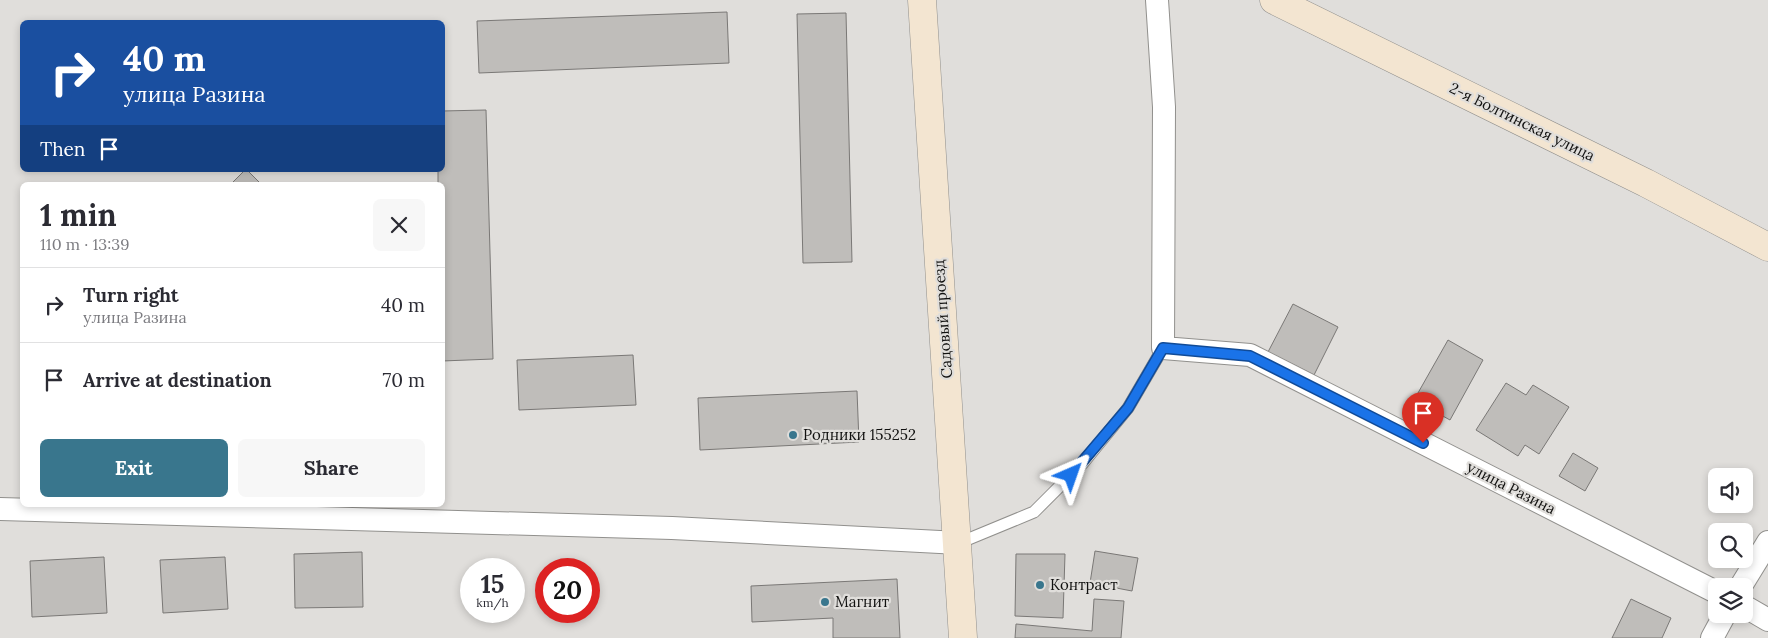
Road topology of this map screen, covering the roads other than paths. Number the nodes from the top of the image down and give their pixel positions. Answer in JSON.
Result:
{"nodes":[{"id":1,"x":922,"y":0,"type":"edge"},
{"id":2,"x":1157,"y":0,"type":"edge"},
{"id":3,"x":1274,"y":0,"type":"edge"},
{"id":4,"x":1768,"y":246,"type":"edge"},
{"id":5,"x":1163,"y":348,"type":"junction"},
{"id":6,"x":0,"y":509,"type":"edge"},
{"id":7,"x":1768,"y":542,"type":"edge"},
{"id":8,"x":958,"y":543,"type":"junction"},
{"id":9,"x":1746,"y":578,"type":"edge"},
{"id":10,"x":1708,"y":588,"type":"edge"},
{"id":11,"x":1753,"y":611,"type":"edge"},
{"id":12,"x":1768,"y":620,"type":"edge"},
{"id":13,"x":1720,"y":623,"type":"edge"},
{"id":14,"x":963,"y":638,"type":"edge"},
{"id":15,"x":1712,"y":638,"type":"edge"}],
"edges":[{"from":1,"to":8,"type":"main road","name":"Садовый проезд"},
{"from":2,"to":5,"type":"street"},
{"from":3,"to":4,"type":"main road","name":"2-я Болтинская улица"},
{"from":5,"to":8,"type":"lane"},
{"from":5,"to":10,"type":"street","name":"улица Разина"},
{"from":6,"to":8,"type":"street"},
{"from":7,"to":9,"type":"street"},
{"from":8,"to":14,"type":"main road","name":"Садовый проезд"},
{"from":11,"to":12,"type":"street"},
{"from":13,"to":15,"type":"street"}]}
